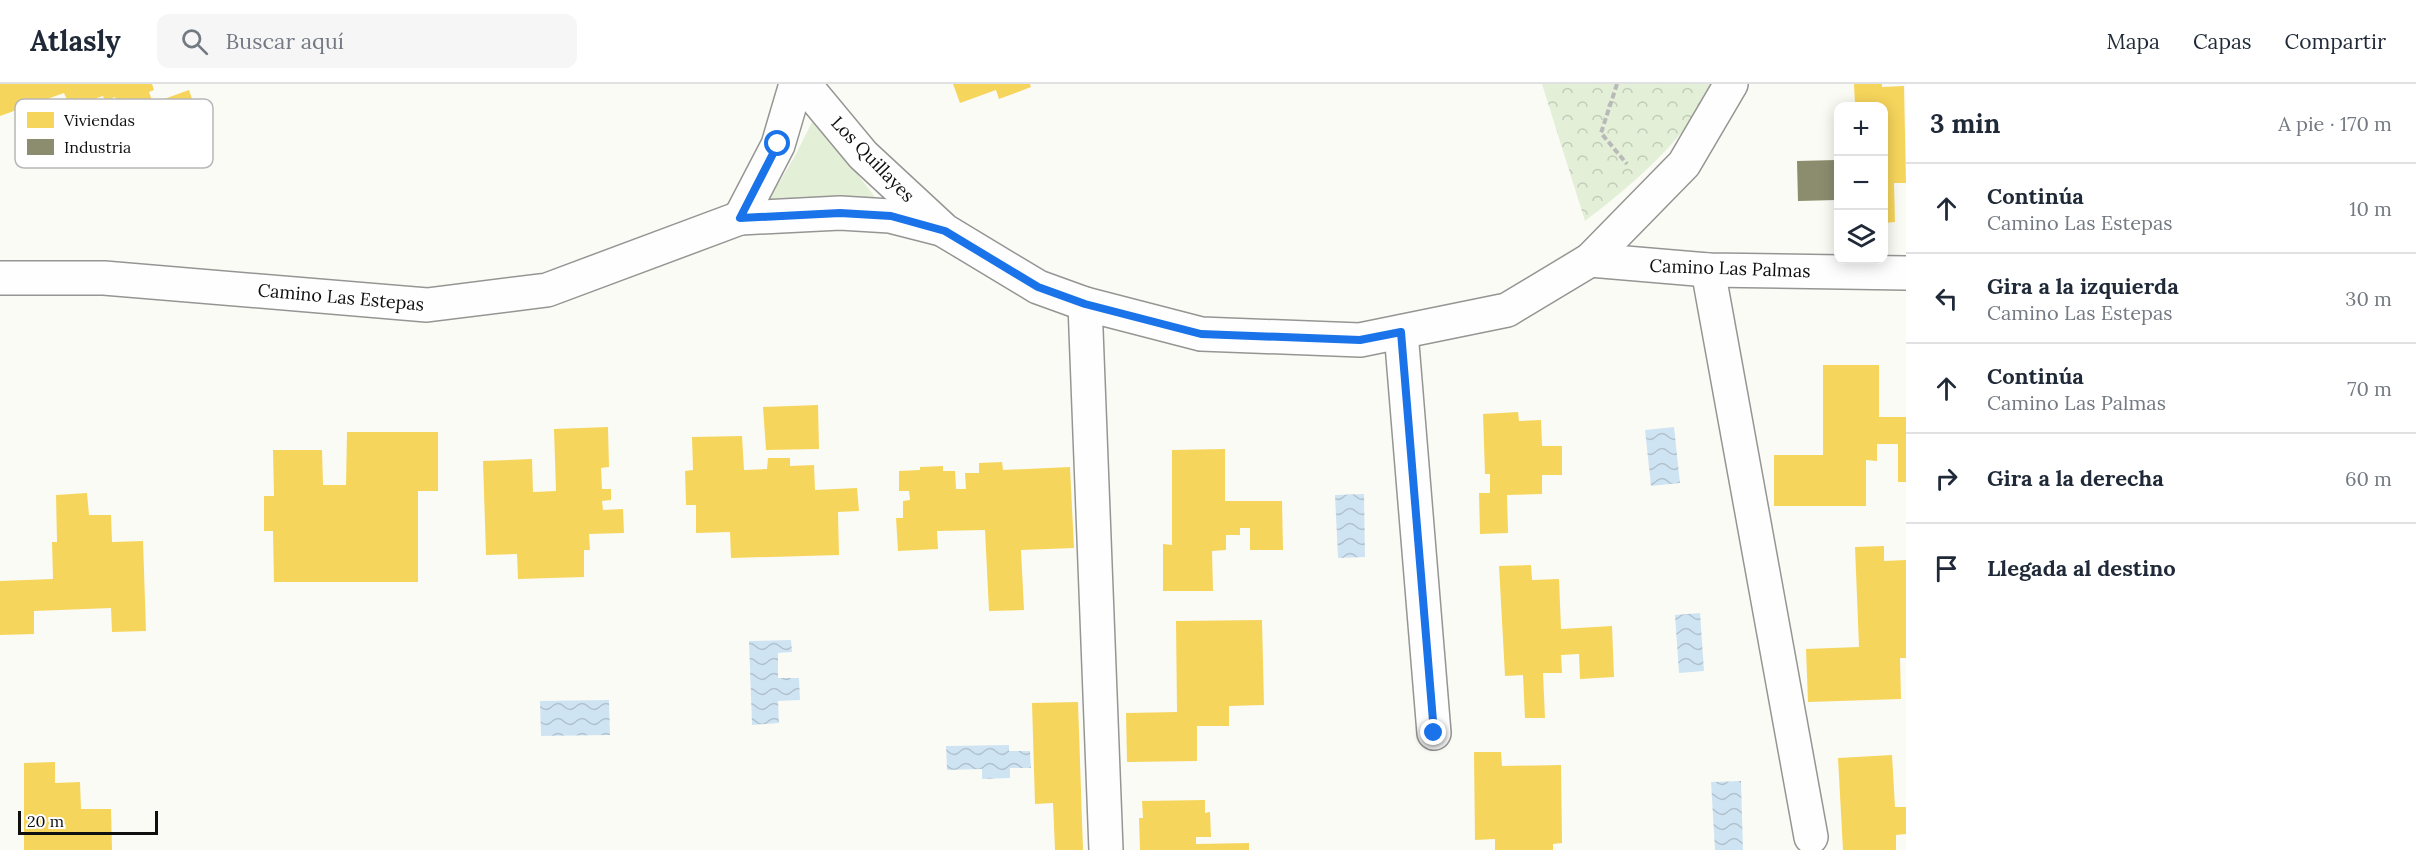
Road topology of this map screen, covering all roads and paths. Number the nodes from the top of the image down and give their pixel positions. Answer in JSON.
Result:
{"nodes":[{"id":1,"x":796,"y":84,"type":"edge"},
{"id":2,"x":804,"y":84,"type":"edge"},
{"id":3,"x":1617,"y":84,"type":"edge"},
{"id":4,"x":1731,"y":84,"type":"edge"},
{"id":5,"x":1632,"y":168,"type":"dead end"},
{"id":6,"x":740,"y":218,"type":"junction"},
{"id":7,"x":945,"y":231,"type":"junction"},
{"id":8,"x":1590,"y":260,"type":"junction"},
{"id":9,"x":1708,"y":270,"type":"junction"},
{"id":10,"x":1906,"y":273,"type":"edge"},
{"id":11,"x":0,"y":278,"type":"edge"},
{"id":12,"x":1085,"y":304,"type":"junction"},
{"id":13,"x":1401,"y":332,"type":"junction"},
{"id":14,"x":1434,"y":733,"type":"dead end"},
{"id":15,"x":1811,"y":837,"type":"dead end"},
{"id":16,"x":1106,"y":850,"type":"edge"}],
"edges":[{"from":1,"to":6,"type":"street"},
{"from":2,"to":7,"type":"street","name":"Los Quillayes"},
{"from":3,"to":5,"type":"path"},
{"from":4,"to":8,"type":"street"},
{"from":6,"to":7,"type":"street","name":"Camino Las Estepas"},
{"from":6,"to":11,"type":"street","name":"Camino Las Estepas"},
{"from":7,"to":12,"type":"street"},
{"from":8,"to":9,"type":"street","name":"Camino Las Palmas"},
{"from":8,"to":13,"type":"street"},
{"from":9,"to":10,"type":"street","name":"Camino Las Palmas"},
{"from":9,"to":15,"type":"street"},
{"from":12,"to":13,"type":"street"},
{"from":12,"to":16,"type":"street"},
{"from":13,"to":14,"type":"street"}]}
